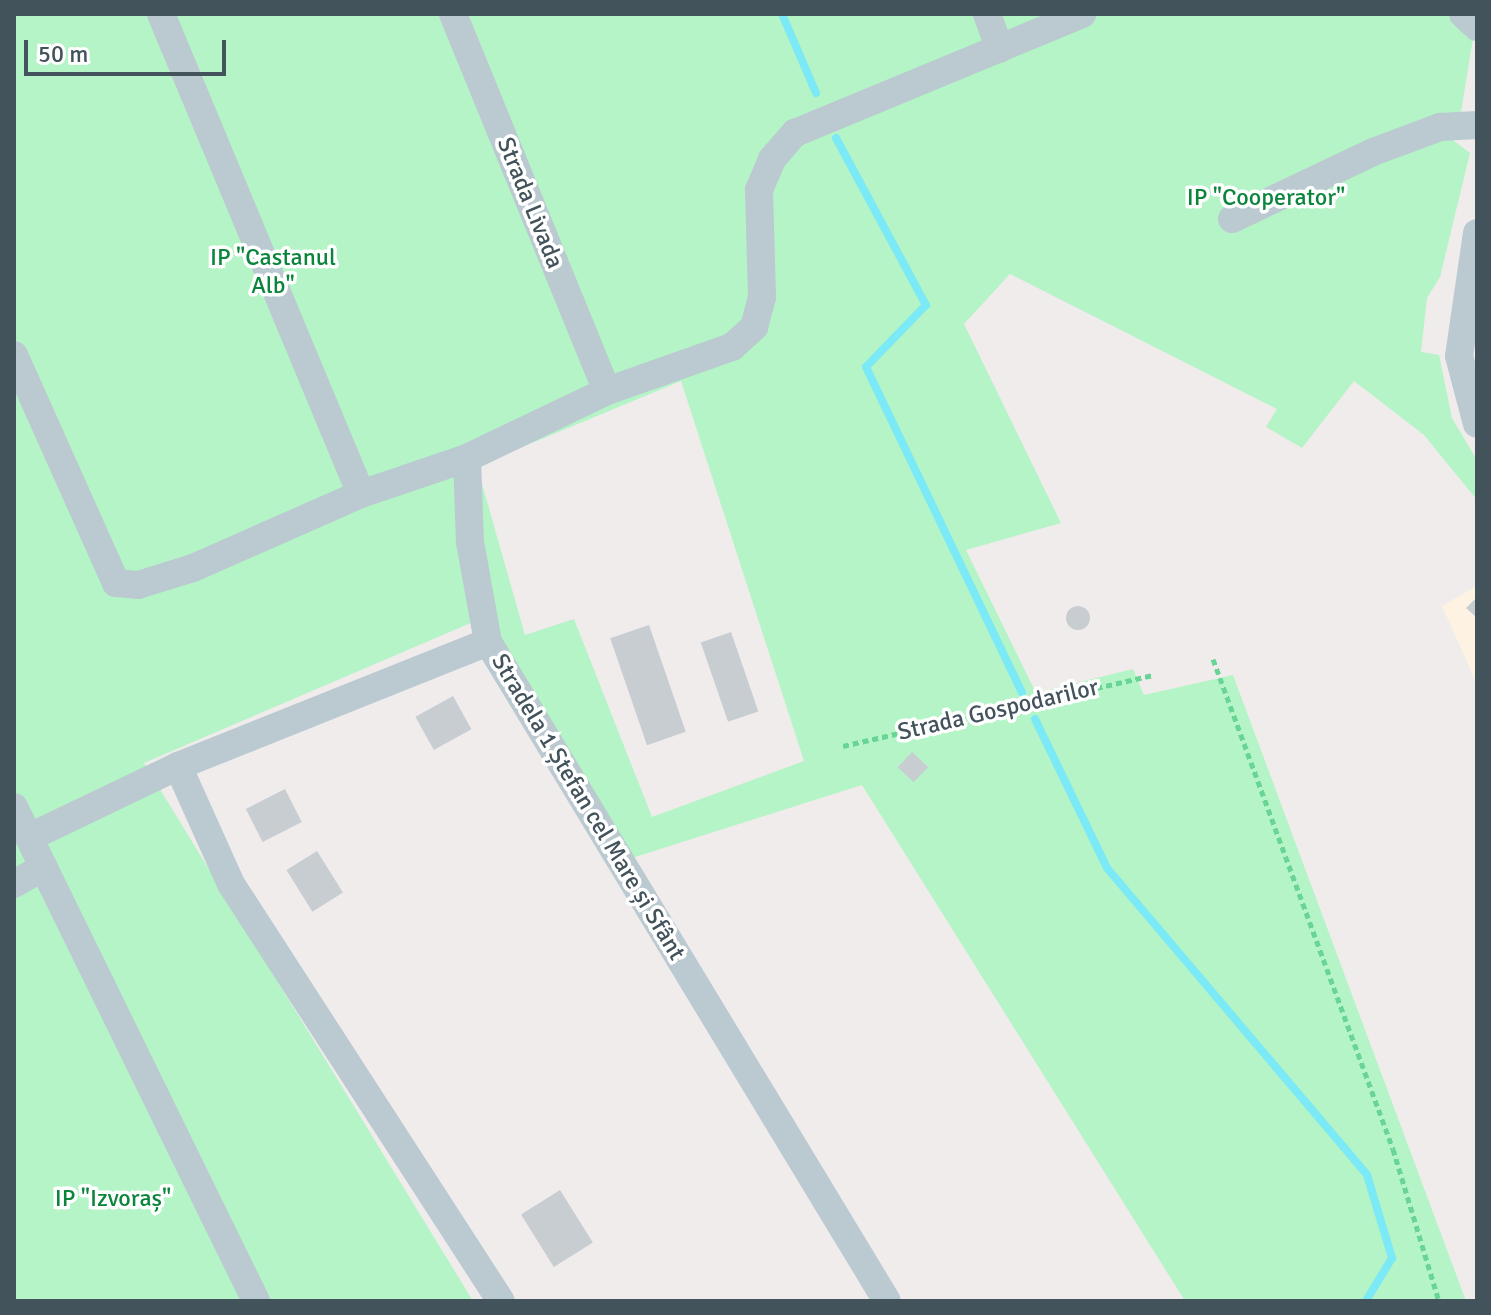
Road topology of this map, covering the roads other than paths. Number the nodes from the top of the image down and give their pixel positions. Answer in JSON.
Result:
{"nodes":[{"id":1,"x":161,"y":14,"type":"edge"},
{"id":2,"x":453,"y":14,"type":"edge"},
{"id":3,"x":987,"y":14,"type":"edge"},
{"id":4,"x":1082,"y":14,"type":"edge"},
{"id":5,"x":1463,"y":14,"type":"edge"},
{"id":6,"x":1477,"y":27,"type":"edge"},
{"id":7,"x":1000,"y":49,"type":"junction"},
{"id":8,"x":1477,"y":125,"type":"edge"},
{"id":9,"x":1232,"y":219,"type":"dead end"},
{"id":10,"x":1477,"y":233,"type":"edge"},
{"id":11,"x":14,"y":355,"type":"edge"},
{"id":12,"x":607,"y":391,"type":"junction"},
{"id":13,"x":1477,"y":424,"type":"edge"},
{"id":14,"x":467,"y":458,"type":"junction"},
{"id":15,"x":361,"y":494,"type":"junction"},
{"id":16,"x":488,"y":642,"type":"junction"},
{"id":17,"x":178,"y":766,"type":"junction"},
{"id":18,"x":14,"y":807,"type":"edge"},
{"id":19,"x":30,"y":837,"type":"junction"},
{"id":20,"x":44,"y":867,"type":"junction"},
{"id":21,"x":14,"y":884,"type":"edge"},
{"id":22,"x":256,"y":1301,"type":"edge"},
{"id":23,"x":501,"y":1301,"type":"edge"},
{"id":24,"x":887,"y":1301,"type":"edge"}],
"edges":[{"from":1,"to":15,"type":"street"},
{"from":2,"to":12,"type":"street","name":"Strada Livada"},
{"from":3,"to":7,"type":"street"},
{"from":4,"to":7,"type":"street"},
{"from":5,"to":6,"type":"street"},
{"from":7,"to":12,"type":"street"},
{"from":8,"to":9,"type":"street"},
{"from":10,"to":13,"type":"street"},
{"from":11,"to":15,"type":"street"},
{"from":12,"to":14,"type":"street"},
{"from":14,"to":15,"type":"street"},
{"from":14,"to":16,"type":"street"},
{"from":16,"to":17,"type":"street","name":"Stradela 1 Ștefan cel Mare și Sfânt"},
{"from":16,"to":24,"type":"street","name":"Stradela 1 Ștefan cel Mare și Sfânt"},
{"from":17,"to":19,"type":"street","name":"Stradela 1 Ștefan cel Mare și Sfânt"},
{"from":17,"to":23,"type":"street"},
{"from":18,"to":19,"type":"street"},
{"from":19,"to":20,"type":"street"},
{"from":20,"to":21,"type":"street"},
{"from":20,"to":22,"type":"street"}]}
